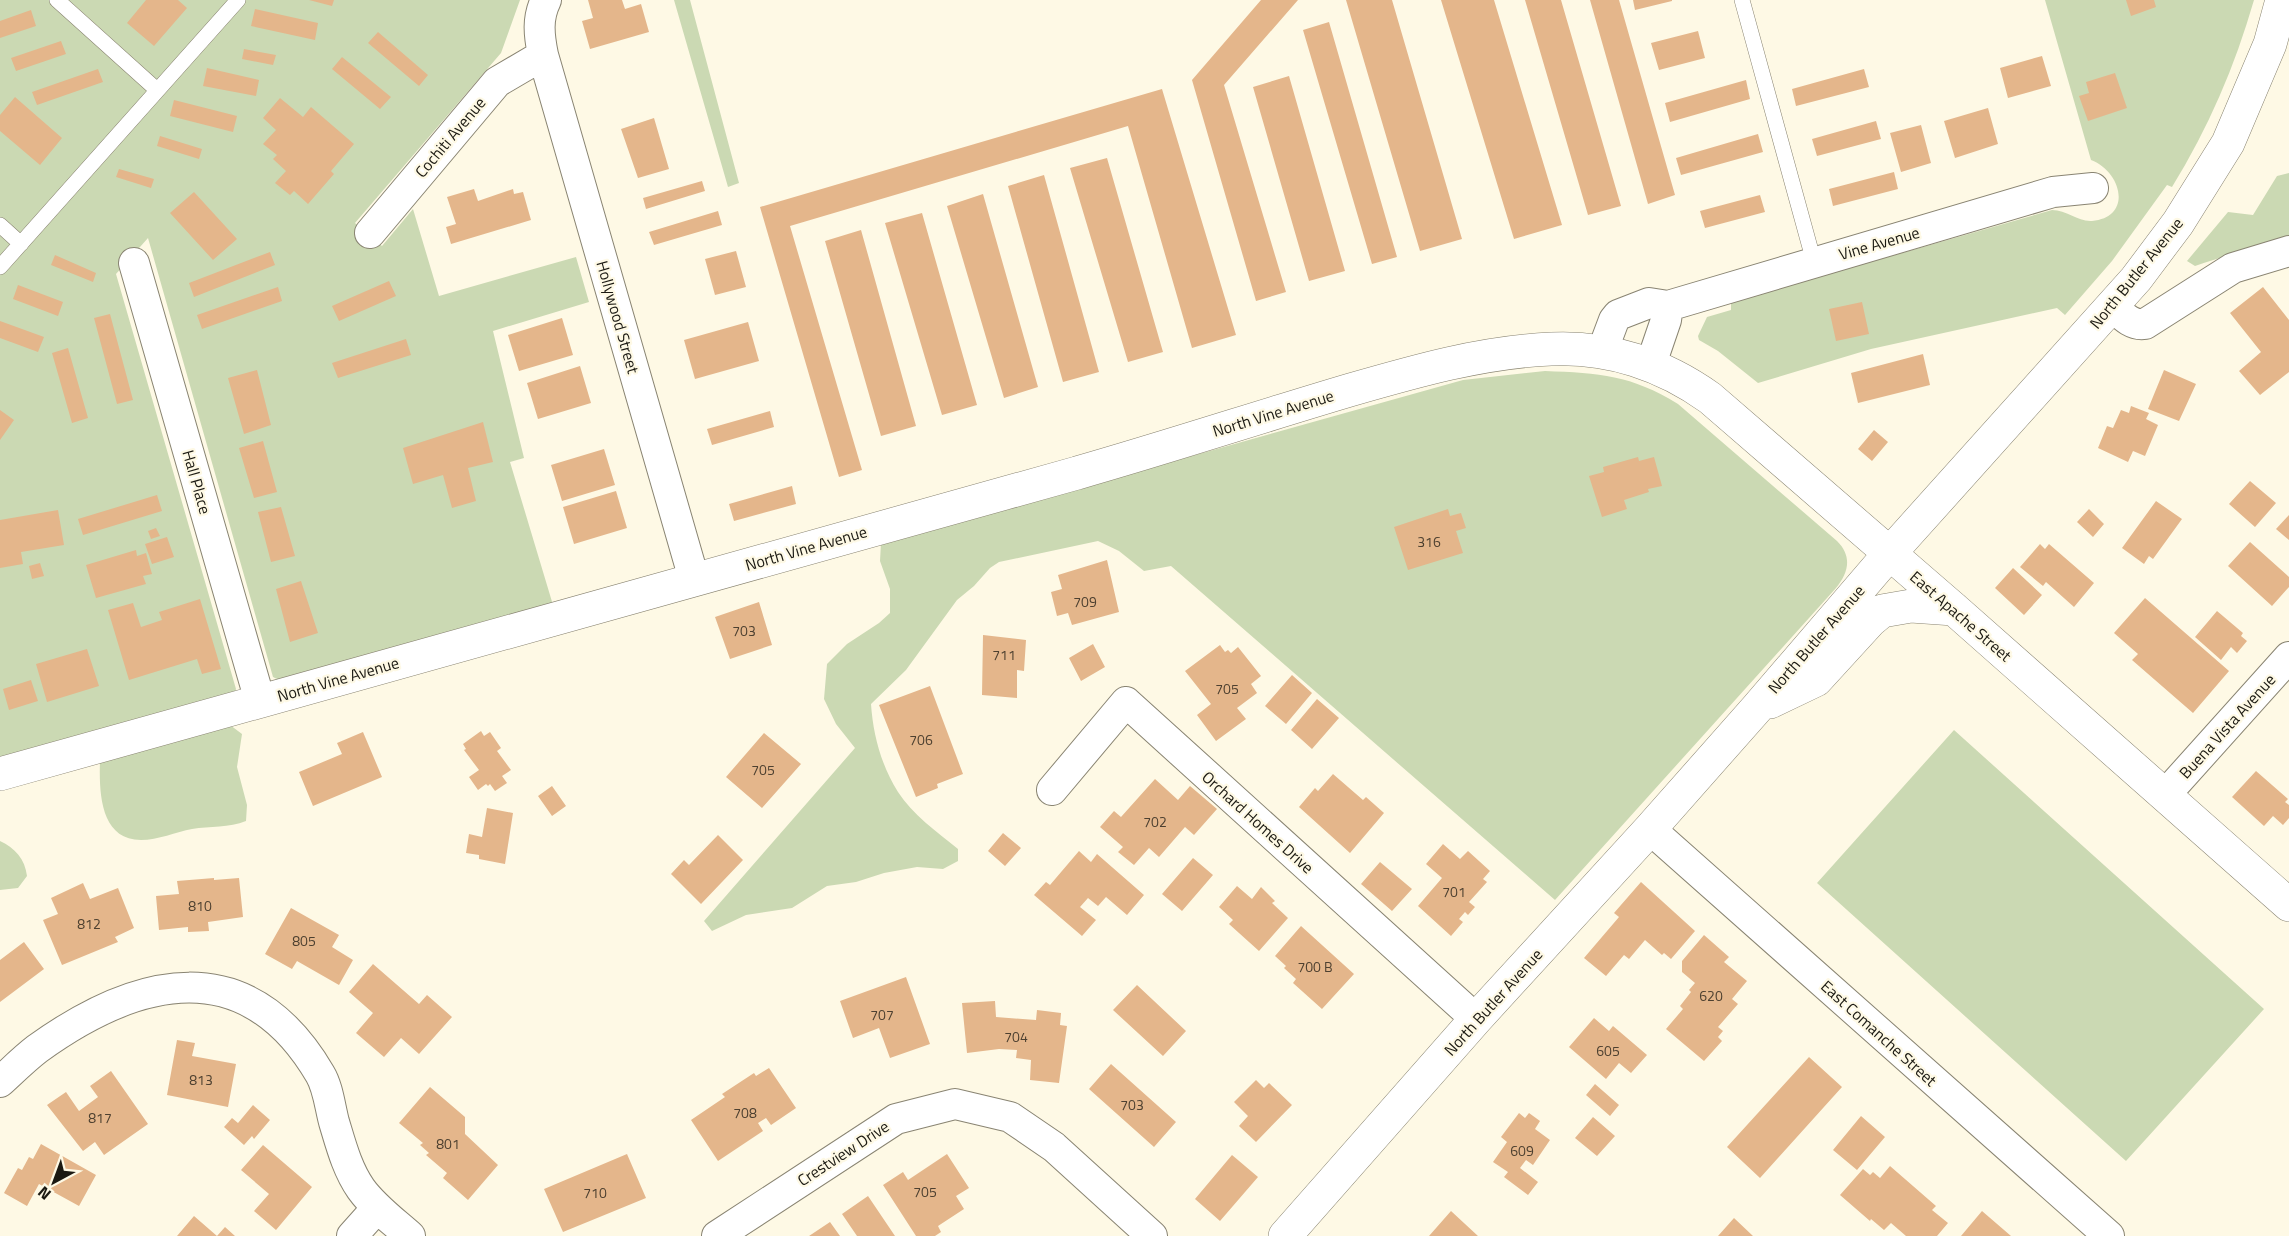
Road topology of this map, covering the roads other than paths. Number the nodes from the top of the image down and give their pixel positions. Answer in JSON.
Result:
{"nodes":[{"id":1,"x":57,"y":0,"type":"edge"},
{"id":2,"x":238,"y":0,"type":"edge"},
{"id":3,"x":546,"y":0,"type":"edge"},
{"id":4,"x":1742,"y":0,"type":"edge"},
{"id":5,"x":2282,"y":0,"type":"edge"},
{"id":6,"x":543,"y":55,"type":"junction"},
{"id":7,"x":157,"y":90,"type":"junction"},
{"id":8,"x":2093,"y":188,"type":"dead end"},
{"id":9,"x":0,"y":225,"type":"edge"},
{"id":10,"x":370,"y":233,"type":"dead end"},
{"id":11,"x":21,"y":244,"type":"junction"},
{"id":12,"x":2289,"y":251,"type":"edge"},
{"id":13,"x":1814,"y":261,"type":"junction"},
{"id":14,"x":134,"y":263,"type":"dead end"},
{"id":15,"x":0,"y":267,"type":"edge"},
{"id":16,"x":1668,"y":306,"type":"junction"},
{"id":17,"x":2112,"y":306,"type":"junction"},
{"id":18,"x":1609,"y":353,"type":"junction"},
{"id":19,"x":1651,"y":364,"type":"junction"},
{"id":20,"x":1890,"y":553,"type":"junction"},
{"id":21,"x":694,"y":579,"type":"junction"},
{"id":22,"x":1954,"y":609,"type":"junction"},
{"id":23,"x":2289,"y":657,"type":"edge"},
{"id":24,"x":260,"y":701,"type":"junction"},
{"id":25,"x":1757,"y":708,"type":"junction"},
{"id":26,"x":0,"y":774,"type":"edge"},
{"id":27,"x":1052,"y":790,"type":"dead end"},
{"id":28,"x":2165,"y":795,"type":"junction"},
{"id":29,"x":1650,"y":830,"type":"junction"},
{"id":30,"x":2285,"y":895,"type":"edge"},
{"id":31,"x":1476,"y":1019,"type":"junction"},
{"id":32,"x":0,"y":1082,"type":"edge"},
{"id":33,"x":377,"y":1208,"type":"junction"},
{"id":34,"x":352,"y":1236,"type":"edge"},
{"id":35,"x":410,"y":1236,"type":"edge"},
{"id":36,"x":717,"y":1236,"type":"edge"},
{"id":37,"x":1152,"y":1236,"type":"edge"},
{"id":38,"x":1285,"y":1236,"type":"edge"},
{"id":39,"x":2109,"y":1236,"type":"edge"}],
"edges":[{"from":1,"to":7,"type":"lane"},
{"from":2,"to":7,"type":"lane"},
{"from":3,"to":6,"type":"street","name":"Hollywood Street"},
{"from":4,"to":13,"type":"lane"},
{"from":5,"to":17,"type":"main road","name":"North Butler Avenue"},
{"from":6,"to":10,"type":"street","name":"Cochiti Avenue"},
{"from":6,"to":21,"type":"street","name":"Hollywood Street"},
{"from":7,"to":11,"type":"lane"},
{"from":8,"to":13,"type":"street","name":"Vine Avenue"},
{"from":9,"to":11,"type":"lane"},
{"from":11,"to":15,"type":"lane"},
{"from":12,"to":17,"type":"street"},
{"from":13,"to":16,"type":"street","name":"Vine Avenue"},
{"from":14,"to":24,"type":"street","name":"Hall Place"},
{"from":16,"to":18,"type":"street","name":"Vine Avenue"},
{"from":16,"to":19,"type":"street"},
{"from":17,"to":20,"type":"main road","name":"North Butler Avenue"},
{"from":18,"to":19,"type":"main road","name":"East Apache Street"},
{"from":18,"to":21,"type":"main road","name":"North Vine Avenue"},
{"from":19,"to":20,"type":"main road","name":"East Apache Street"},
{"from":20,"to":22,"type":"main road","name":"East Apache Street"},
{"from":20,"to":25,"type":"main road","name":"North Butler Avenue"},
{"from":21,"to":24,"type":"main road","name":"North Vine Avenue"},
{"from":22,"to":25,"type":"main road"},
{"from":22,"to":28,"type":"main road","name":"East Apache Street"},
{"from":23,"to":28,"type":"street","name":"Buena Vista Avenue"},
{"from":24,"to":26,"type":"main road","name":"North Vine Avenue"},
{"from":25,"to":29,"type":"main road","name":"North Butler Avenue"},
{"from":27,"to":31,"type":"street","name":"Orchard Homes Drive"},
{"from":28,"to":30,"type":"main road","name":"East Apache Street"},
{"from":29,"to":31,"type":"main road","name":"North Butler Avenue"},
{"from":29,"to":39,"type":"street","name":"East Comanche Street"},
{"from":31,"to":38,"type":"main road","name":"North Butler Avenue"},
{"from":32,"to":33,"type":"street"},
{"from":33,"to":34,"type":"street"},
{"from":33,"to":35,"type":"street"},
{"from":36,"to":37,"type":"street","name":"Crestview Drive"}]}
